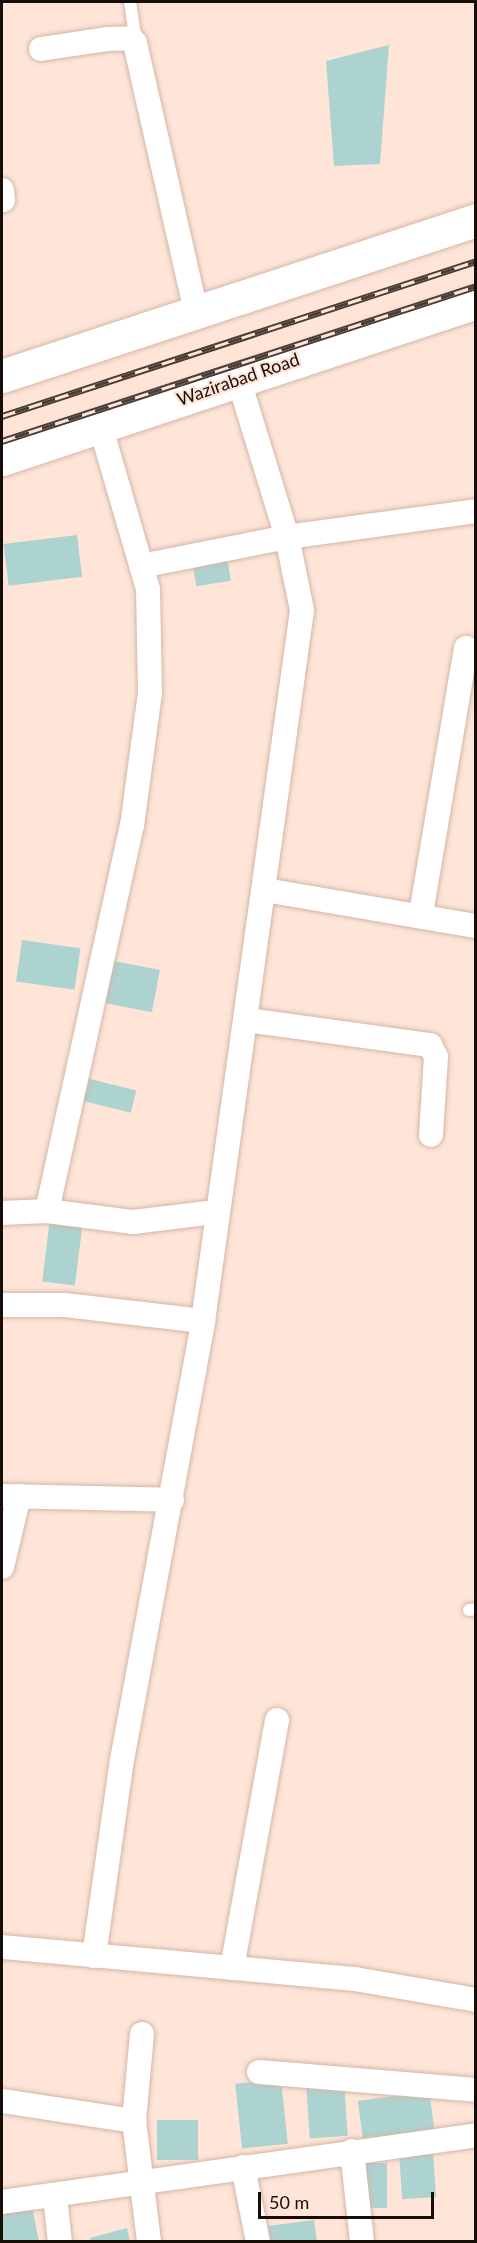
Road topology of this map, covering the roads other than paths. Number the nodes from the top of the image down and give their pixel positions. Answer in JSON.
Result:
{"nodes":[{"id":1,"x":130,"y":2,"type":"edge"},
{"id":2,"x":135,"y":43,"type":"junction"},
{"id":3,"x":41,"y":50,"type":"dead end"},
{"id":4,"x":476,"y":219,"type":"edge"},
{"id":5,"x":476,"y":302,"type":"edge"},
{"id":6,"x":196,"y":311,"type":"junction"},
{"id":7,"x":2,"y":376,"type":"edge"},
{"id":8,"x":238,"y":378,"type":"junction"},
{"id":9,"x":101,"y":428,"type":"junction"},
{"id":10,"x":2,"y":459,"type":"edge"},
{"id":11,"x":476,"y":511,"type":"edge"},
{"id":12,"x":287,"y":537,"type":"junction"},
{"id":13,"x":141,"y":566,"type":"junction"},
{"id":14,"x":466,"y":648,"type":"dead end"},
{"id":15,"x":265,"y":890,"type":"junction"},
{"id":16,"x":420,"y":914,"type":"junction"},
{"id":17,"x":476,"y":926,"type":"edge"},
{"id":18,"x":247,"y":1020,"type":"junction"},
{"id":19,"x":431,"y":1135,"type":"dead end"},
{"id":20,"x":46,"y":1211,"type":"junction"},
{"id":21,"x":216,"y":1212,"type":"junction"},
{"id":22,"x":2,"y":1213,"type":"edge"},
{"id":23,"x":2,"y":1305,"type":"edge"},
{"id":24,"x":203,"y":1321,"type":"junction"},
{"id":25,"x":10,"y":1496,"type":"edge"},
{"id":26,"x":172,"y":1500,"type":"junction"},
{"id":27,"x":2,"y":1567,"type":"edge"},
{"id":28,"x":277,"y":1720,"type":"dead end"},
{"id":29,"x":2,"y":1947,"type":"edge"},
{"id":30,"x":94,"y":1956,"type":"junction"},
{"id":31,"x":232,"y":1968,"type":"junction"},
{"id":32,"x":471,"y":1996,"type":"edge"},
{"id":33,"x":142,"y":2034,"type":"dead end"},
{"id":34,"x":259,"y":2072,"type":"dead end"},
{"id":35,"x":476,"y":2090,"type":"edge"},
{"id":36,"x":2,"y":2102,"type":"edge"},
{"id":37,"x":134,"y":2121,"type":"junction"},
{"id":38,"x":476,"y":2135,"type":"edge"},
{"id":39,"x":352,"y":2151,"type":"junction"},
{"id":40,"x":243,"y":2167,"type":"junction"},
{"id":41,"x":137,"y":2185,"type":"junction"},
{"id":42,"x":55,"y":2197,"type":"junction"},
{"id":43,"x":2,"y":2202,"type":"edge"},
{"id":44,"x":60,"y":2241,"type":"edge"},
{"id":45,"x":148,"y":2241,"type":"edge"},
{"id":46,"x":258,"y":2241,"type":"edge"},
{"id":47,"x":362,"y":2241,"type":"edge"}],
"edges":[{"from":1,"to":2,"type":"lane"},
{"from":2,"to":3,"type":"street"},
{"from":2,"to":6,"type":"street"},
{"from":4,"to":6,"type":"highway"},
{"from":5,"to":8,"type":"highway","name":"Wazirabad Road"},
{"from":6,"to":7,"type":"highway"},
{"from":8,"to":9,"type":"highway","name":"Wazirabad Road"},
{"from":8,"to":12,"type":"street"},
{"from":9,"to":10,"type":"highway","name":"Wazirabad Road"},
{"from":9,"to":13,"type":"street"},
{"from":11,"to":12,"type":"street"},
{"from":12,"to":13,"type":"street"},
{"from":12,"to":15,"type":"street"},
{"from":13,"to":20,"type":"street"},
{"from":14,"to":16,"type":"street"},
{"from":15,"to":16,"type":"street"},
{"from":15,"to":18,"type":"street"},
{"from":16,"to":17,"type":"street"},
{"from":18,"to":19,"type":"street"},
{"from":18,"to":21,"type":"street"},
{"from":20,"to":21,"type":"street"},
{"from":20,"to":22,"type":"street"},
{"from":21,"to":24,"type":"street"},
{"from":23,"to":24,"type":"street"},
{"from":24,"to":26,"type":"street"},
{"from":25,"to":26,"type":"street"},
{"from":25,"to":27,"type":"street"},
{"from":26,"to":30,"type":"street"},
{"from":28,"to":31,"type":"street"},
{"from":29,"to":30,"type":"street"},
{"from":30,"to":31,"type":"street"},
{"from":31,"to":32,"type":"street"},
{"from":33,"to":37,"type":"street"},
{"from":34,"to":35,"type":"street"},
{"from":36,"to":37,"type":"street"},
{"from":37,"to":41,"type":"street"},
{"from":38,"to":39,"type":"street"},
{"from":39,"to":40,"type":"street"},
{"from":39,"to":47,"type":"street"},
{"from":40,"to":41,"type":"street"},
{"from":40,"to":46,"type":"street"},
{"from":41,"to":42,"type":"street"},
{"from":41,"to":45,"type":"street"},
{"from":42,"to":43,"type":"street"},
{"from":42,"to":44,"type":"street"}]}
